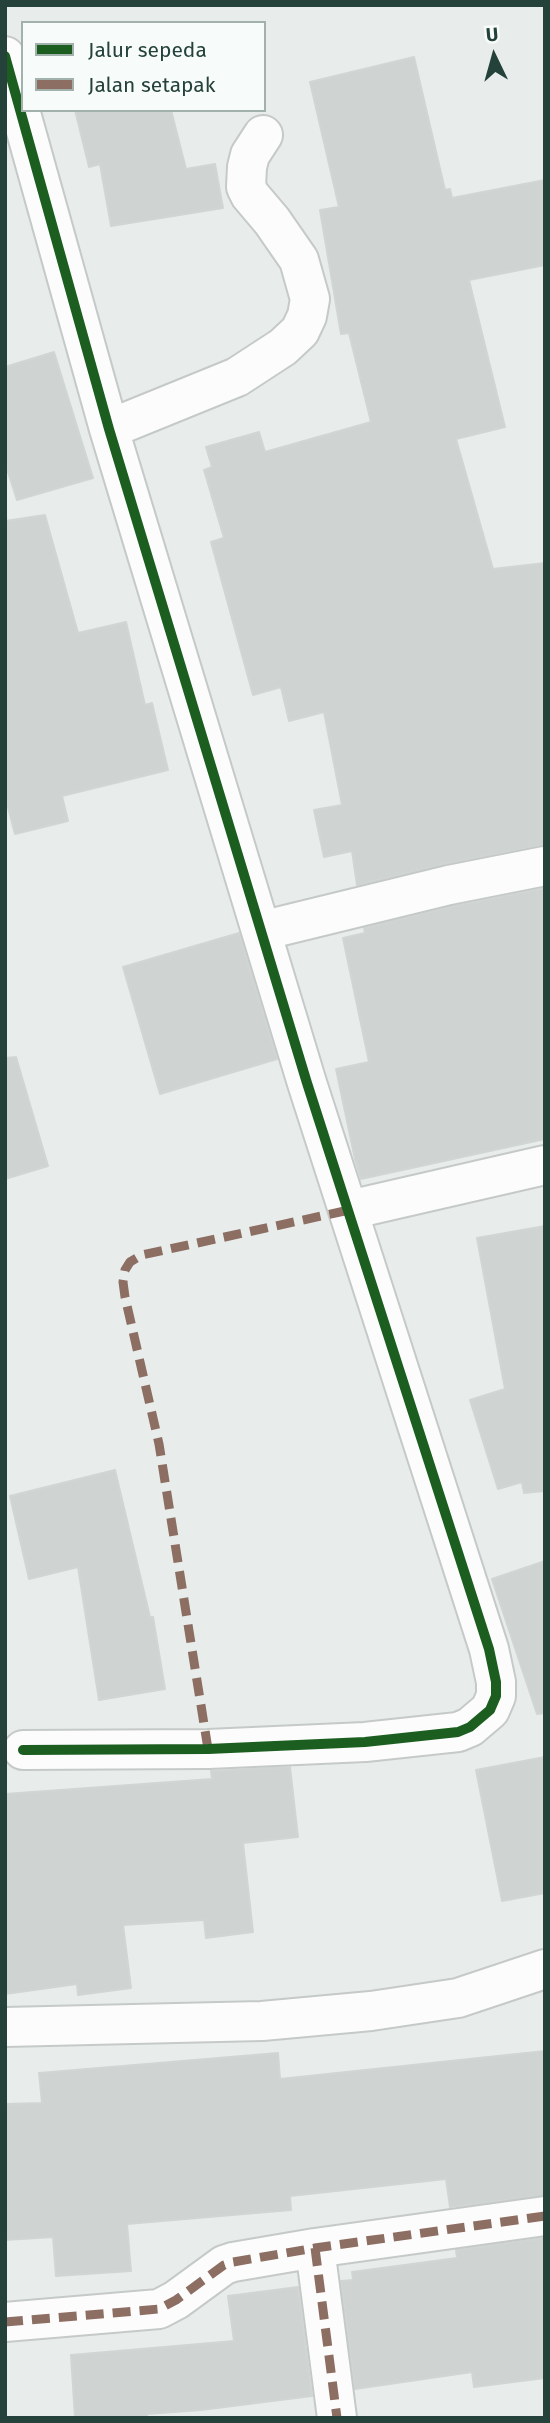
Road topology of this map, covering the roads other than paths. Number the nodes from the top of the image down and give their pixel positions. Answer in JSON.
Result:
{"nodes":[{"id":1,"x":5,"y":56,"type":"edge"},
{"id":2,"x":263,"y":135,"type":"dead end"},
{"id":3,"x":109,"y":429,"type":"junction"},
{"id":4,"x":545,"y":866,"type":"edge"},
{"id":5,"x":261,"y":932,"type":"junction"},
{"id":6,"x":545,"y":1165,"type":"edge"},
{"id":7,"x":349,"y":1210,"type":"junction"},
{"id":8,"x":23,"y":1750,"type":"dead end"},
{"id":9,"x":545,"y":1969,"type":"edge"},
{"id":10,"x":5,"y":2027,"type":"edge"},
{"id":11,"x":545,"y":2216,"type":"edge"},
{"id":12,"x":314,"y":2248,"type":"junction"},
{"id":13,"x":5,"y":2322,"type":"edge"},
{"id":14,"x":337,"y":2418,"type":"edge"}],
"edges":[{"from":1,"to":3,"type":"street"},
{"from":2,"to":3,"type":"street"},
{"from":3,"to":5,"type":"street"},
{"from":4,"to":5,"type":"street"},
{"from":5,"to":7,"type":"street"},
{"from":6,"to":7,"type":"street"},
{"from":7,"to":8,"type":"street"},
{"from":9,"to":10,"type":"street"},
{"from":11,"to":12,"type":"street"},
{"from":12,"to":13,"type":"street"},
{"from":12,"to":14,"type":"street"}]}
